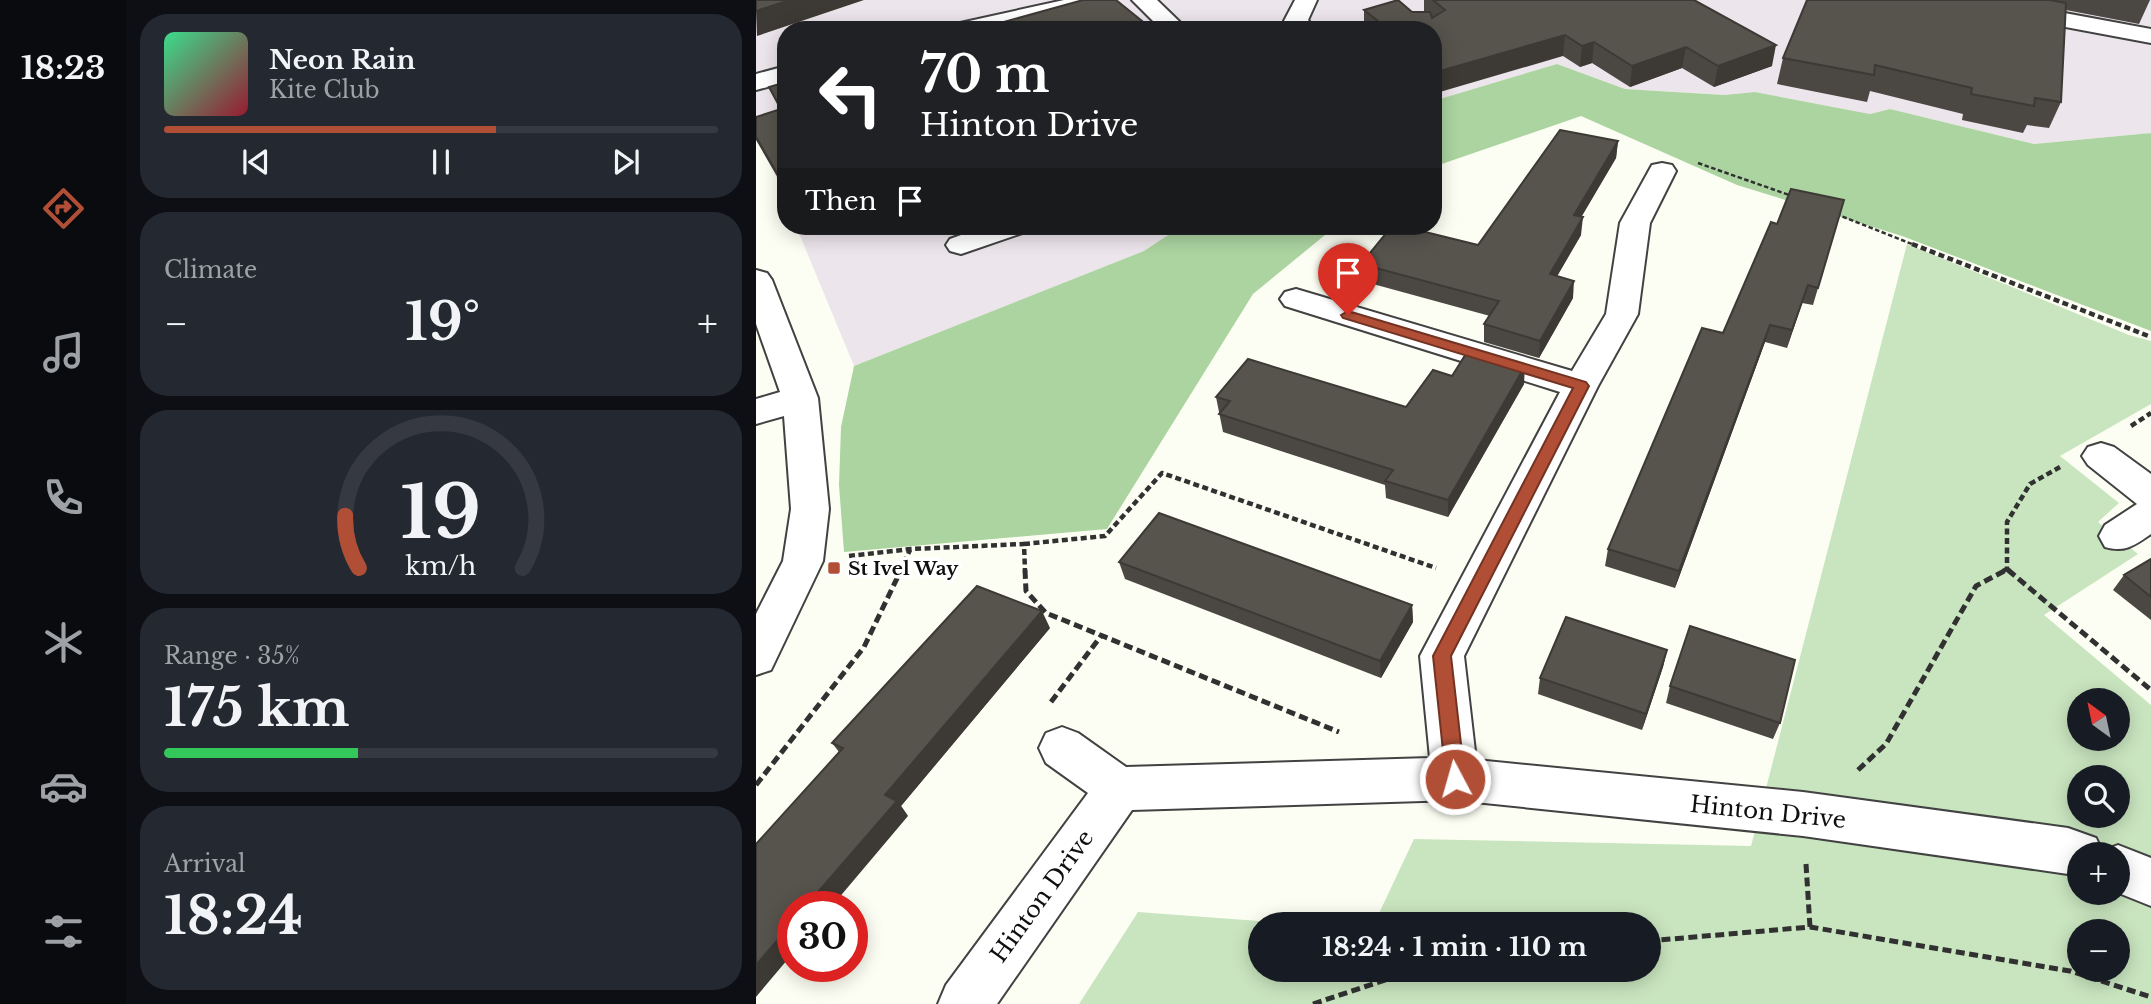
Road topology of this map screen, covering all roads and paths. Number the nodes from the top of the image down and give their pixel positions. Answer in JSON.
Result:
{"nodes":[{"id":1,"x":1095,"y":0,"type":"edge"},
{"id":2,"x":1143,"y":0,"type":"edge"},
{"id":3,"x":1306,"y":0,"type":"edge"},
{"id":4,"x":1958,"y":0,"type":"edge"},
{"id":5,"x":1000,"y":21,"type":"edge"},
{"id":6,"x":1166,"y":21,"type":"edge"},
{"id":7,"x":1296,"y":21,"type":"edge"},
{"id":8,"x":2151,"y":36,"type":"edge"},
{"id":9,"x":777,"y":76,"type":"edge"},
{"id":10,"x":756,"y":82,"type":"edge"},
{"id":11,"x":1662,"y":171,"type":"joint"},
{"id":12,"x":1804,"y":201,"type":"edge"},
{"id":13,"x":1829,"y":211,"type":"edge"},
{"id":14,"x":989,"y":235,"type":"edge"},
{"id":15,"x":961,"y":245,"type":"dead end"},
{"id":16,"x":756,"y":280,"type":"edge"},
{"id":17,"x":1296,"y":299,"type":"dead end"},
{"id":18,"x":2151,"y":337,"type":"edge"},
{"id":19,"x":1581,"y":386,"type":"junction"},
{"id":20,"x":800,"y":398,"type":"junction"},
{"id":21,"x":756,"y":412,"type":"edge"},
{"id":22,"x":2151,"y":414,"type":"edge"},
{"id":23,"x":2127,"y":428,"type":"dead end"},
{"id":24,"x":2086,"y":458,"type":"joint"},
{"id":25,"x":2151,"y":494,"type":"edge"},
{"id":26,"x":2151,"y":514,"type":"edge"},
{"id":27,"x":2119,"y":536,"type":"dead end"},
{"id":28,"x":1024,"y":544,"type":"junction"},
{"id":29,"x":911,"y":549,"type":"junction"},
{"id":30,"x":803,"y":561,"type":"junction"},
{"id":31,"x":2007,"y":569,"type":"junction"},
{"id":32,"x":1480,"y":583,"type":"junction"},
{"id":33,"x":1101,"y":635,"type":"junction"},
{"id":34,"x":756,"y":657,"type":"edge"},
{"id":35,"x":2151,"y":690,"type":"edge"},
{"id":36,"x":1341,"y":733,"type":"dead end"},
{"id":37,"x":1062,"y":748,"type":"joint"},
{"id":38,"x":1455,"y":779,"type":"junction"},
{"id":39,"x":756,"y":785,"type":"edge"},
{"id":40,"x":1119,"y":789,"type":"junction"},
{"id":41,"x":1803,"y":814,"type":"junction"},
{"id":42,"x":2067,"y":851,"type":"edge"},
{"id":43,"x":2130,"y":874,"type":"edge"},
{"id":44,"x":2151,"y":882,"type":"edge"},
{"id":45,"x":1810,"y":927,"type":"junction"},
{"id":46,"x":1661,"y":940,"type":"edge"},
{"id":47,"x":1379,"y":982,"type":"edge"},
{"id":48,"x":2151,"y":997,"type":"edge"},
{"id":49,"x":965,"y":1004,"type":"edge"},
{"id":50,"x":1313,"y":1004,"type":"edge"}],
"edges":[{"from":1,"to":5,"type":"street"},
{"from":2,"to":6,"type":"street"},
{"from":3,"to":7,"type":"street"},
{"from":4,"to":8,"type":"street"},
{"from":9,"to":10,"type":"street"},
{"from":11,"to":12,"type":"path"},
{"from":11,"to":19,"type":"street"},
{"from":13,"to":18,"type":"path"},
{"from":14,"to":15,"type":"street"},
{"from":16,"to":20,"type":"street"},
{"from":17,"to":19,"type":"street"},
{"from":19,"to":32,"type":"street"},
{"from":20,"to":21,"type":"street"},
{"from":20,"to":30,"type":"street"},
{"from":22,"to":23,"type":"path"},
{"from":24,"to":25,"type":"street"},
{"from":24,"to":31,"type":"path"},
{"from":26,"to":27,"type":"street"},
{"from":28,"to":29,"type":"path"},
{"from":28,"to":32,"type":"path"},
{"from":28,"to":33,"type":"path"},
{"from":29,"to":30,"type":"path"},
{"from":29,"to":39,"type":"path"},
{"from":30,"to":34,"type":"street"},
{"from":31,"to":35,"type":"path"},
{"from":31,"to":41,"type":"path"},
{"from":32,"to":38,"type":"street"},
{"from":33,"to":36,"type":"path"},
{"from":33,"to":37,"type":"path"},
{"from":37,"to":40,"type":"street"},
{"from":38,"to":40,"type":"street","name":"Hinton Drive"},
{"from":38,"to":41,"type":"street","name":"Hinton Drive"},
{"from":40,"to":49,"type":"street","name":"Hinton Drive"},
{"from":41,"to":42,"type":"street","name":"Hinton Drive"},
{"from":41,"to":45,"type":"path"},
{"from":43,"to":44,"type":"street"},
{"from":45,"to":46,"type":"path"},
{"from":45,"to":48,"type":"path"},
{"from":47,"to":50,"type":"path"}]}
